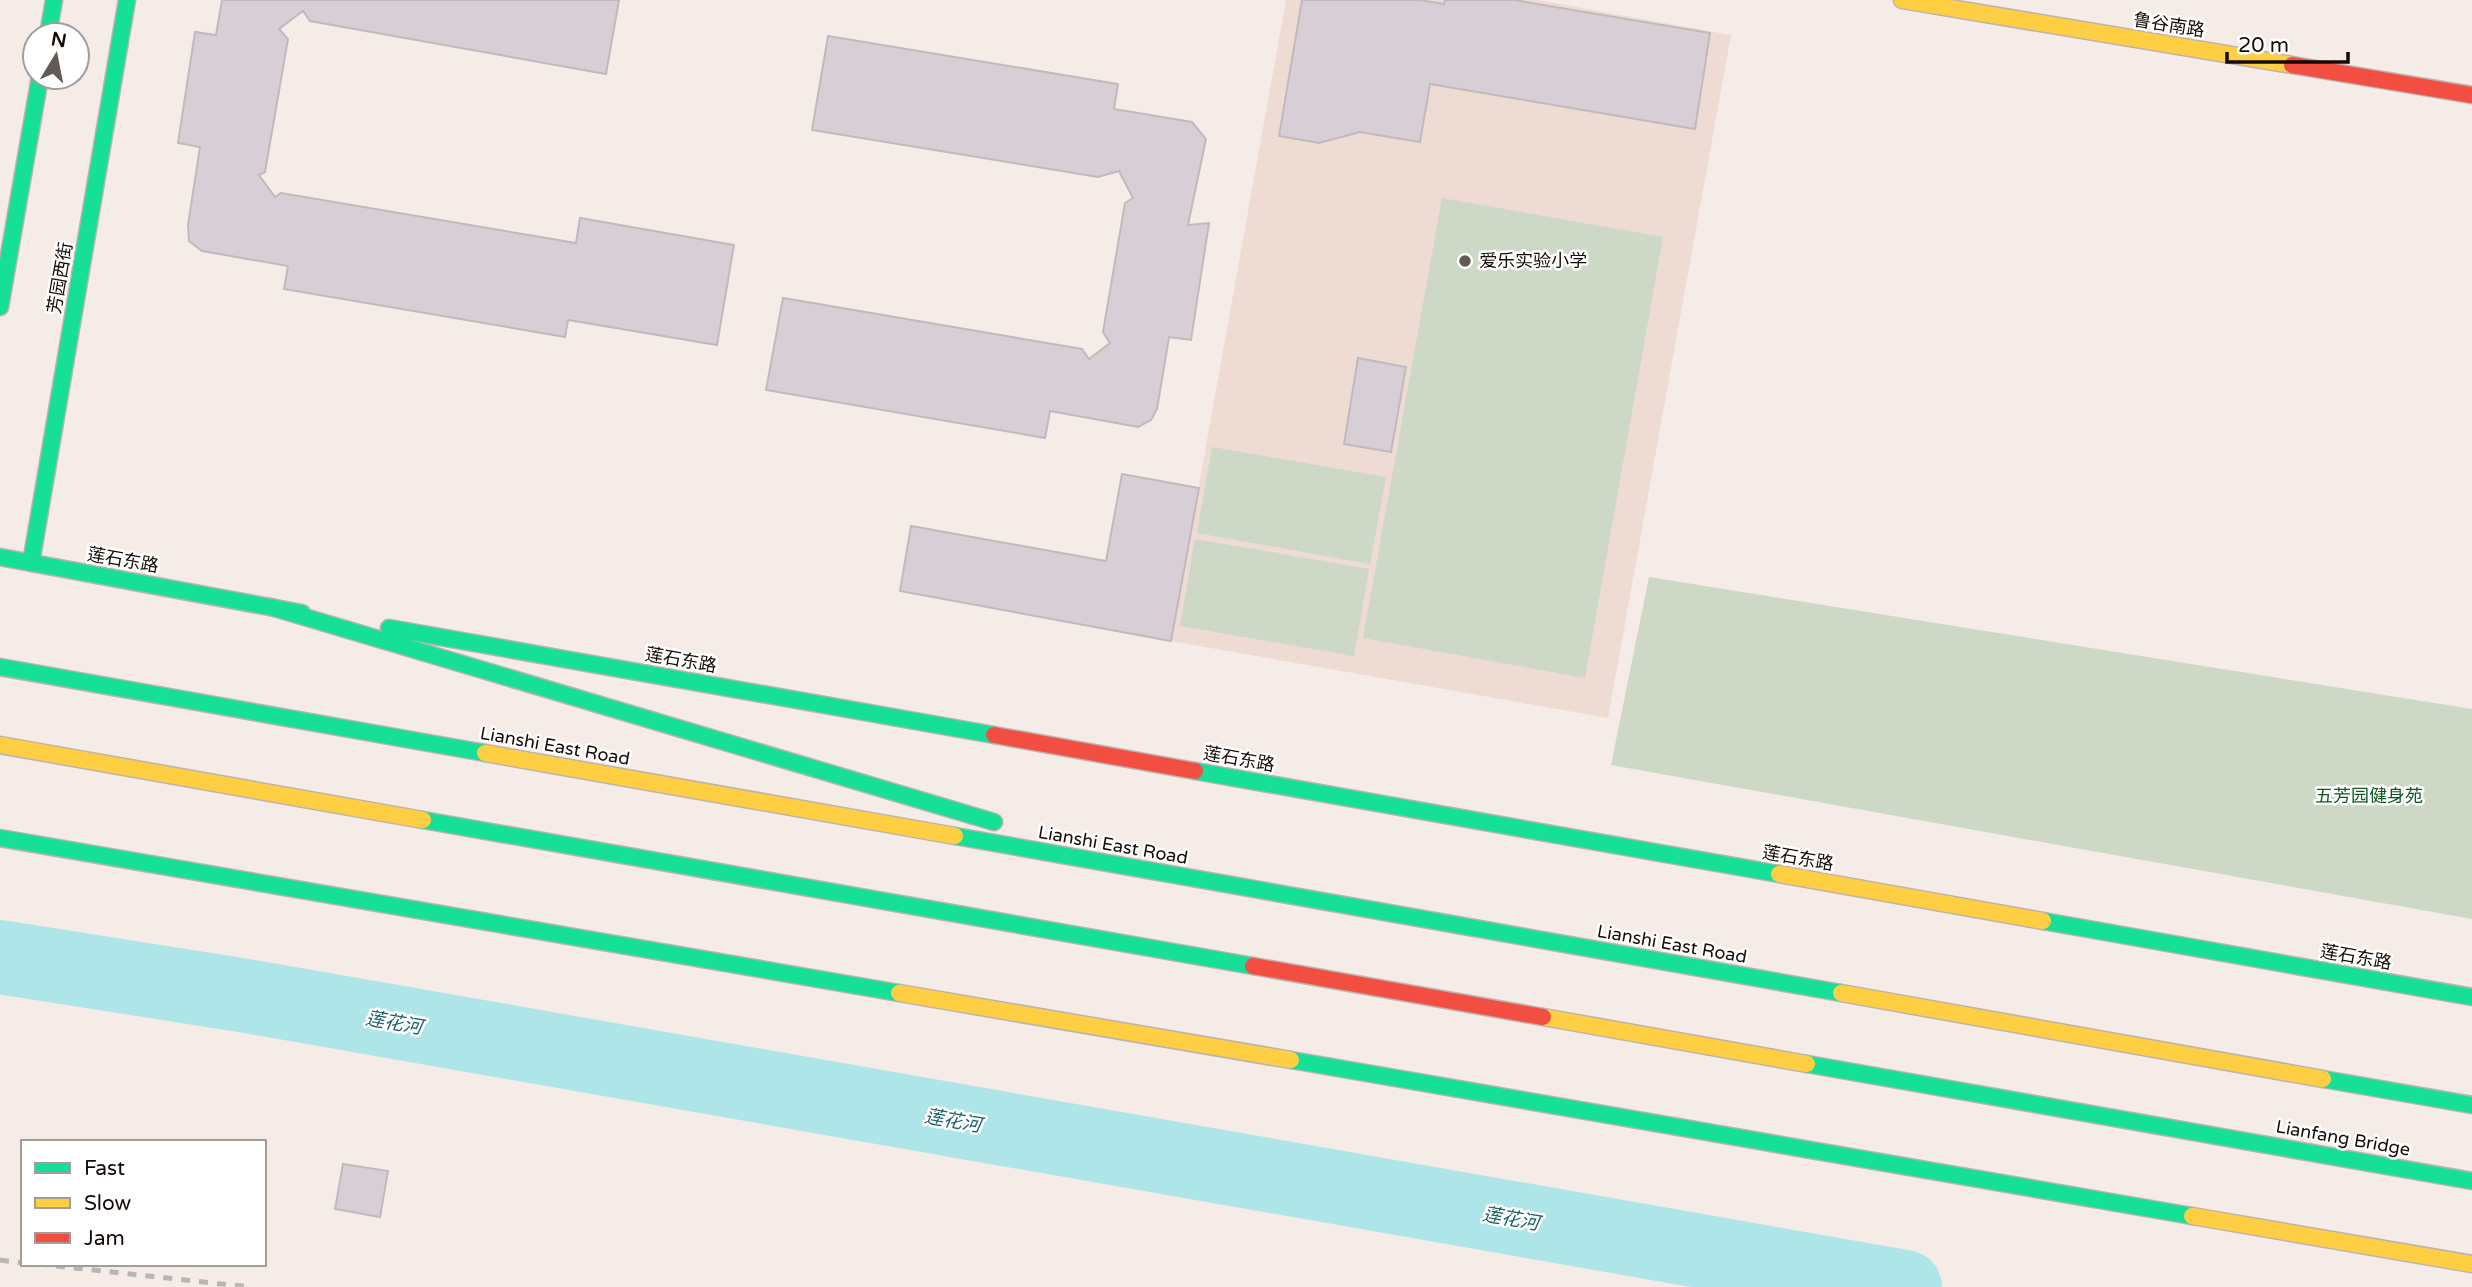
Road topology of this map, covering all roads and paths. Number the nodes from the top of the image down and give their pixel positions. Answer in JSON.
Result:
{"nodes":[{"id":1,"x":54,"y":0,"type":"edge"},
{"id":2,"x":127,"y":0,"type":"edge"},
{"id":3,"x":1902,"y":0,"type":"edge"},
{"id":4,"x":50,"y":21,"type":"edge"},
{"id":5,"x":38,"y":91,"type":"edge"},
{"id":6,"x":2472,"y":95,"type":"edge"},
{"id":7,"x":0,"y":307,"type":"edge"},
{"id":8,"x":0,"y":557,"type":"edge"},
{"id":9,"x":31,"y":563,"type":"junction"},
{"id":10,"x":271,"y":607,"type":"junction"},
{"id":11,"x":0,"y":667,"type":"edge"},
{"id":12,"x":0,"y":745,"type":"edge"},
{"id":13,"x":93,"y":778,"type":"dead end"},
{"id":14,"x":251,"y":790,"type":"junction"},
{"id":15,"x":0,"y":838,"type":"edge"},
{"id":16,"x":1171,"y":875,"type":"junction"},
{"id":17,"x":2472,"y":997,"type":"edge"},
{"id":18,"x":2472,"y":1105,"type":"edge"},
{"id":19,"x":2472,"y":1181,"type":"edge"},
{"id":20,"x":2472,"y":1264,"type":"edge"}],
"edges":[{"from":1,"to":4,"type":"main road"},
{"from":2,"to":9,"type":"main road","name":"芳园西街"},
{"from":3,"to":6,"type":"main road","name":"鲁谷南路"},
{"from":5,"to":7,"type":"main road"},
{"from":8,"to":9,"type":"main road","name":"莲石东路"},
{"from":9,"to":10,"type":"main road","name":"莲石东路"},
{"from":10,"to":16,"type":"main road"},
{"from":10,"to":17,"type":"main road","name":"莲石东路"},
{"from":11,"to":16,"type":"main road","name":"Lianshi East Road"},
{"from":12,"to":14,"type":"main road"},
{"from":13,"to":14,"type":"main road"},
{"from":14,"to":19,"type":"main road","name":"Lianfang Bridge"},
{"from":15,"to":20,"type":"main road"},
{"from":16,"to":18,"type":"main road","name":"Lianshi East Road"}]}
